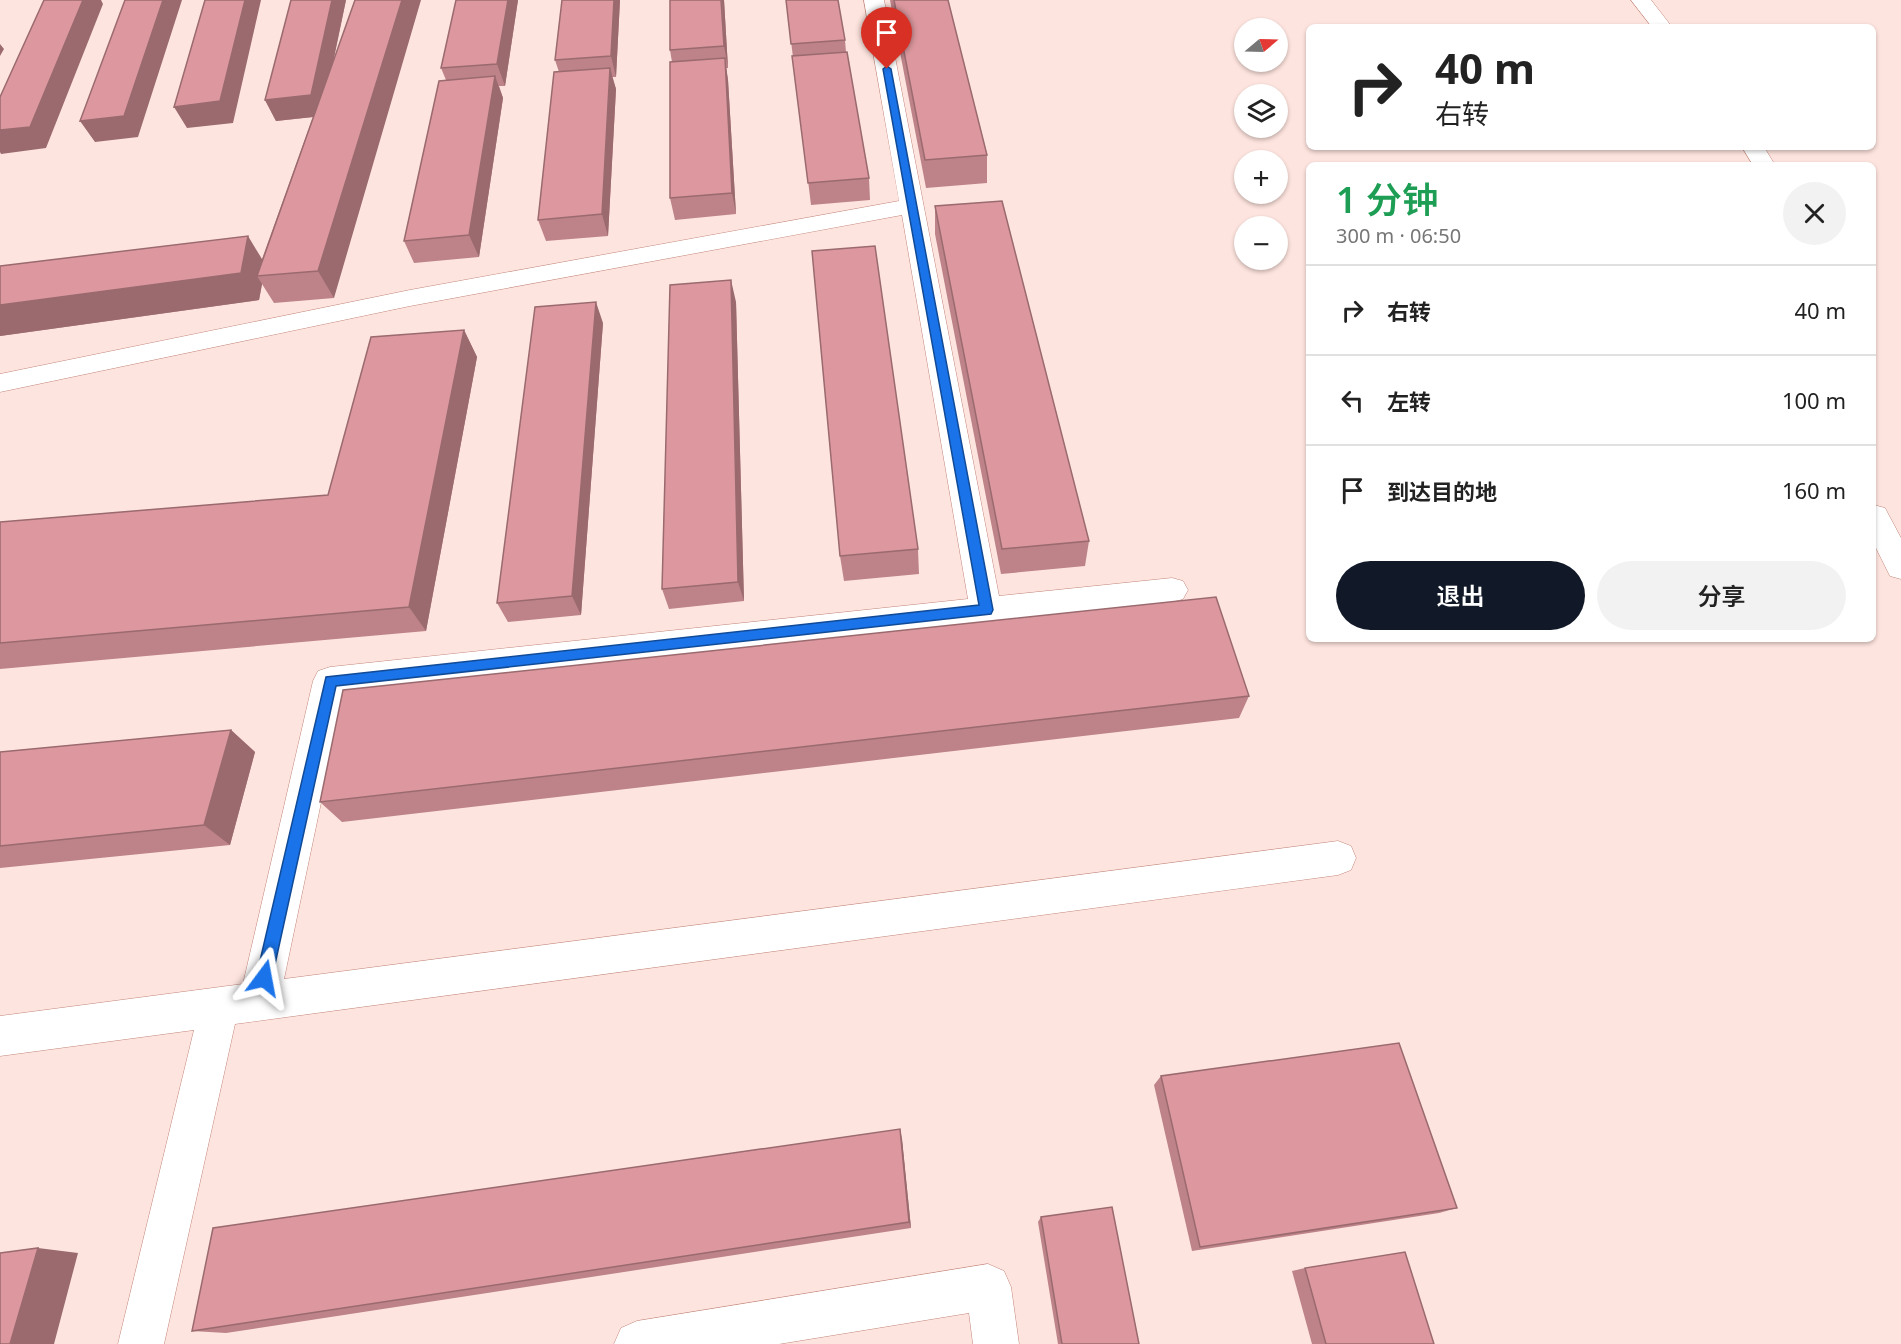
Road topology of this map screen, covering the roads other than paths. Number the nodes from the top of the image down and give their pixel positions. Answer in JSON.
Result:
{"nodes":[{"id":1,"x":874,"y":0,"type":"edge"},
{"id":2,"x":1641,"y":0,"type":"edge"},
{"id":3,"x":1660,"y":24,"type":"edge"},
{"id":4,"x":912,"y":206,"type":"junction"},
{"id":5,"x":0,"y":383,"type":"edge"},
{"id":6,"x":1876,"y":520,"type":"edge"},
{"id":7,"x":1901,"y":567,"type":"edge"},
{"id":8,"x":1172,"y":590,"type":"dead end"},
{"id":9,"x":986,"y":610,"type":"junction"},
{"id":10,"x":1338,"y":858,"type":"dead end"},
{"id":11,"x":239,"y":1004,"type":"junction"},
{"id":12,"x":0,"y":1036,"type":"edge"},
{"id":13,"x":141,"y":1344,"type":"edge"},
{"id":14,"x":637,"y":1344,"type":"edge"},
{"id":15,"x":996,"y":1344,"type":"edge"}],
"edges":[{"from":1,"to":4,"type":"street"},
{"from":2,"to":3,"type":"street"},
{"from":4,"to":5,"type":"street"},
{"from":4,"to":9,"type":"street"},
{"from":6,"to":7,"type":"street"},
{"from":8,"to":9,"type":"street"},
{"from":9,"to":11,"type":"street"},
{"from":10,"to":11,"type":"street"},
{"from":11,"to":12,"type":"street"},
{"from":11,"to":13,"type":"street"},
{"from":14,"to":15,"type":"street"}]}
